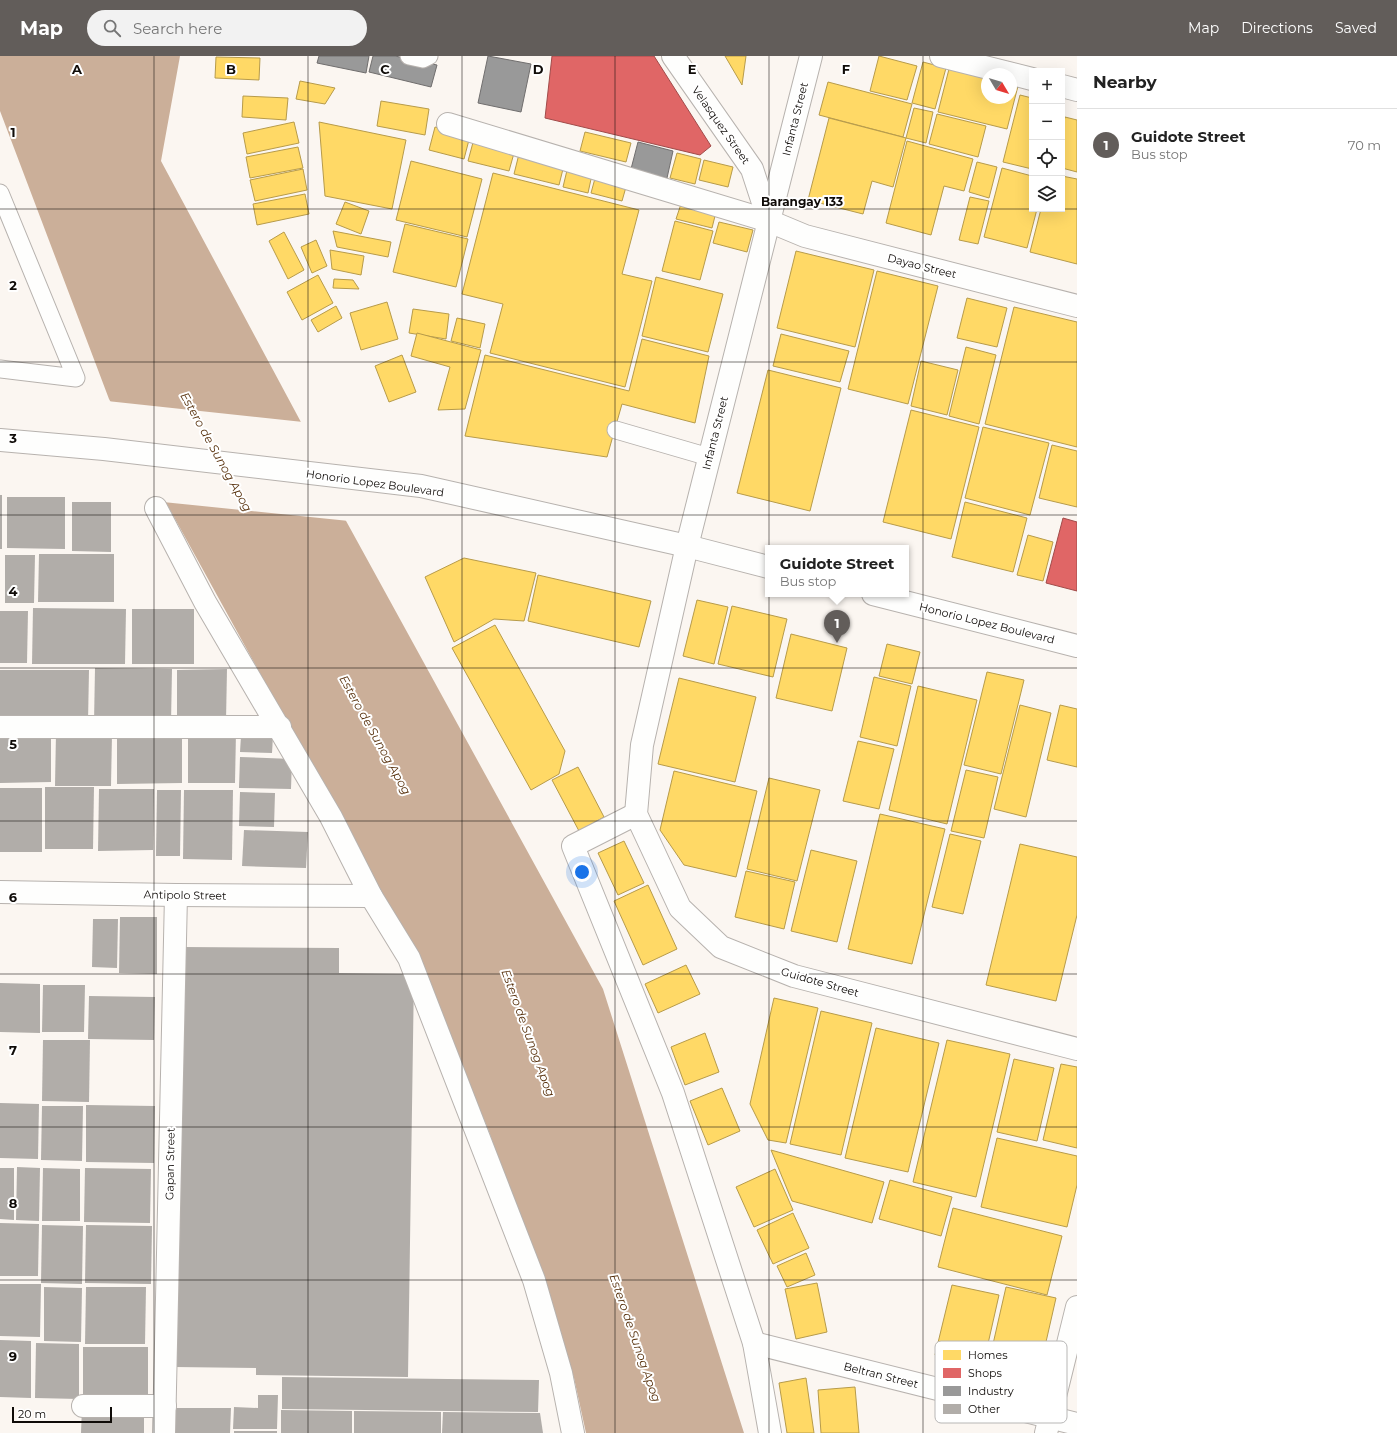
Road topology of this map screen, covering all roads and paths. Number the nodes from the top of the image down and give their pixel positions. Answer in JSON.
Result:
{"nodes":[{"id":1,"x":409,"y":56,"type":"edge"},
{"id":2,"x":429,"y":56,"type":"edge"},
{"id":3,"x":673,"y":56,"type":"edge"},
{"id":4,"x":811,"y":56,"type":"edge"},
{"id":5,"x":941,"y":56,"type":"edge"},
{"id":6,"x":1029,"y":78,"type":"edge"},
{"id":7,"x":1065,"y":87,"type":"edge"},
{"id":8,"x":1077,"y":90,"type":"edge"},
{"id":9,"x":448,"y":124,"type":"dead end"},
{"id":10,"x":0,"y":193,"type":"edge"},
{"id":11,"x":769,"y":221,"type":"junction"},
{"id":12,"x":1077,"y":306,"type":"edge"},
{"id":13,"x":0,"y":369,"type":"edge"},
{"id":14,"x":616,"y":430,"type":"dead end"},
{"id":15,"x":0,"y":440,"type":"edge"},
{"id":16,"x":709,"y":456,"type":"junction"},
{"id":17,"x":156,"y":508,"type":"dead end"},
{"id":18,"x":687,"y":546,"type":"junction"},
{"id":19,"x":765,"y":566,"type":"edge"},
{"id":20,"x":885,"y":597,"type":"edge"},
{"id":21,"x":1077,"y":646,"type":"edge"},
{"id":22,"x":0,"y":727,"type":"edge"},
{"id":23,"x":280,"y":727,"type":"junction"},
{"id":24,"x":636,"y":814,"type":"junction"},
{"id":25,"x":0,"y":892,"type":"edge"},
{"id":26,"x":176,"y":895,"type":"junction"},
{"id":27,"x":371,"y":896,"type":"junction"},
{"id":28,"x":1077,"y":1049,"type":"edge"},
{"id":29,"x":1077,"y":1307,"type":"edge"},
{"id":30,"x":754,"y":1343,"type":"junction"},
{"id":31,"x":1067,"y":1348,"type":"edge"},
{"id":32,"x":935,"y":1393,"type":"edge"},
{"id":33,"x":83,"y":1406,"type":"dead end"},
{"id":34,"x":165,"y":1406,"type":"junction"},
{"id":35,"x":1077,"y":1424,"type":"edge"},
{"id":36,"x":1048,"y":1425,"type":"edge"},
{"id":37,"x":164,"y":1433,"type":"edge"},
{"id":38,"x":573,"y":1433,"type":"edge"},
{"id":39,"x":770,"y":1433,"type":"edge"}],
"edges":[{"from":1,"to":2,"type":"lane"},
{"from":3,"to":11,"type":"street","name":"Velasquez Street"},
{"from":4,"to":11,"type":"street","name":"Infanta Street"},
{"from":5,"to":6,"type":"street"},
{"from":7,"to":8,"type":"street"},
{"from":9,"to":11,"type":"street","name":"Dayao Street"},
{"from":10,"to":13,"type":"lane"},
{"from":11,"to":12,"type":"street","name":"Dayao Street"},
{"from":11,"to":16,"type":"street","name":"Infanta Street"},
{"from":14,"to":16,"type":"lane"},
{"from":15,"to":18,"type":"street","name":"Honorio Lopez Boulevard"},
{"from":16,"to":18,"type":"street","name":"Infanta Street"},
{"from":17,"to":23,"type":"street"},
{"from":18,"to":19,"type":"street","name":"Honorio Lopez Boulevard"},
{"from":18,"to":24,"type":"street","name":"Infanta Street"},
{"from":20,"to":21,"type":"street","name":"Honorio Lopez Boulevard"},
{"from":22,"to":23,"type":"street"},
{"from":23,"to":27,"type":"street"},
{"from":24,"to":28,"type":"street","name":"Guidote Street"},
{"from":24,"to":30,"type":"street"},
{"from":25,"to":26,"type":"street","name":"Antipolo Street"},
{"from":26,"to":27,"type":"street","name":"Antipolo Street"},
{"from":26,"to":34,"type":"street","name":"Gapan Street"},
{"from":27,"to":38,"type":"street"},
{"from":29,"to":31,"type":"street"},
{"from":30,"to":32,"type":"street","name":"Beltran Street"},
{"from":30,"to":39,"type":"street"},
{"from":33,"to":34,"type":"street"},
{"from":34,"to":37,"type":"street","name":"Gapan Street"},
{"from":35,"to":36,"type":"street","name":"Beltran Street"}]}
